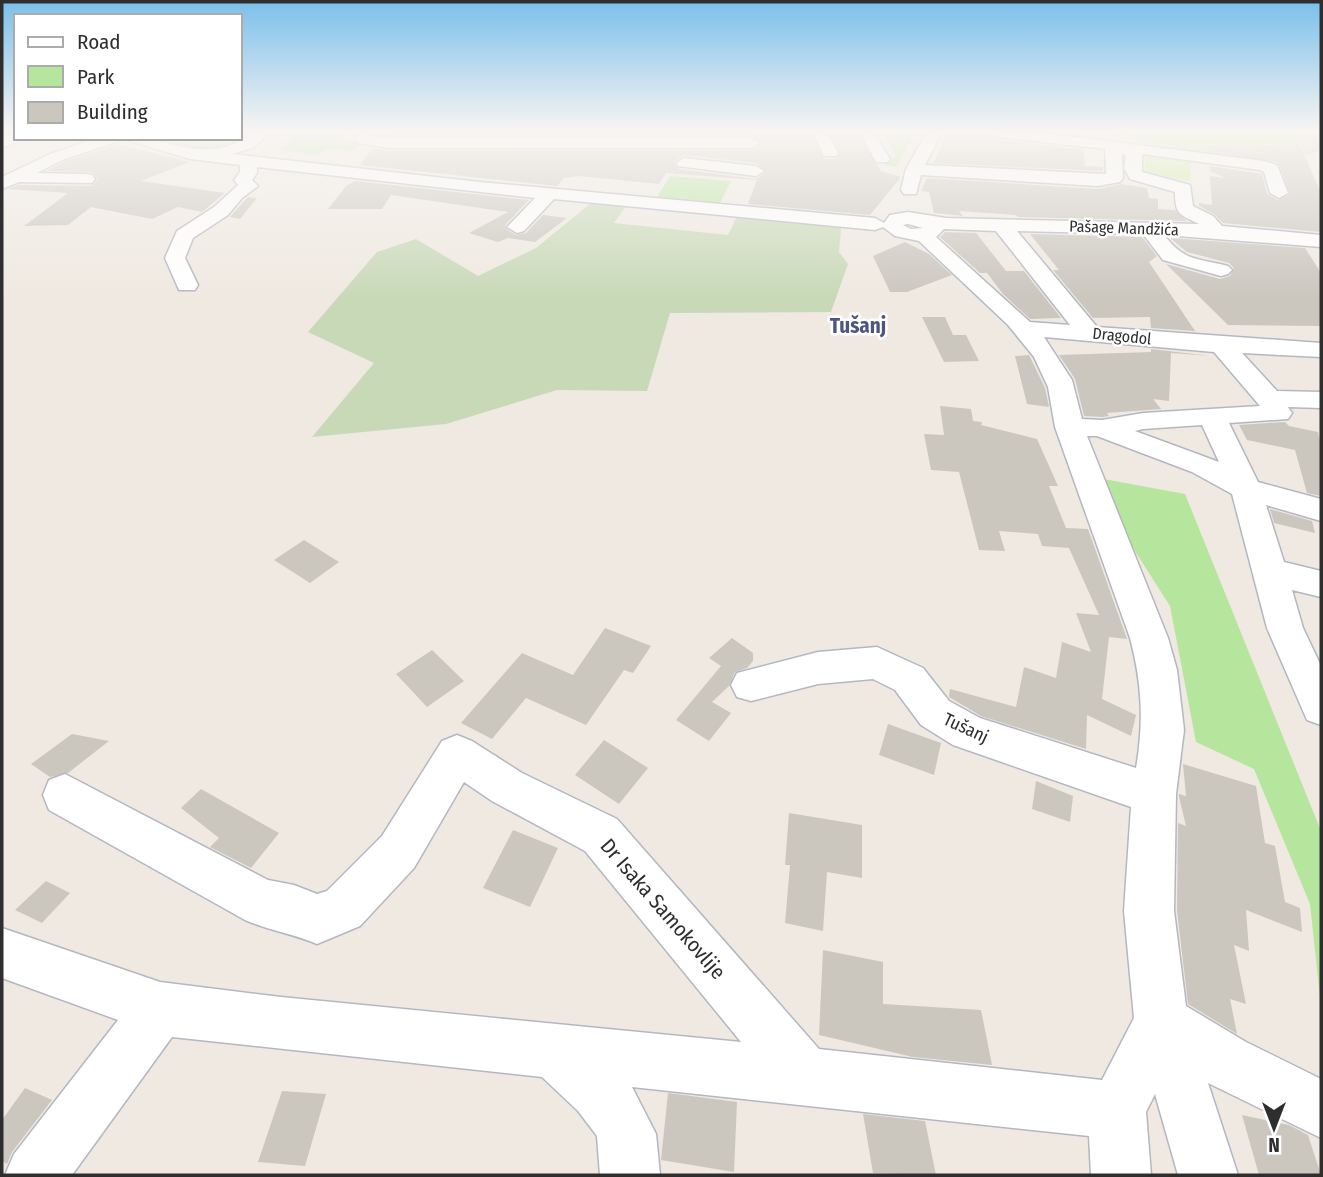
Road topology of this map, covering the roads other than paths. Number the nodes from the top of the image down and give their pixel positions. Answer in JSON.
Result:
{"nodes":[{"id":1,"x":247,"y":187,"type":"edge"},
{"id":2,"x":482,"y":187,"type":"edge"},
{"id":3,"x":745,"y":187,"type":"edge"},
{"id":4,"x":911,"y":187,"type":"edge"},
{"id":5,"x":1177,"y":187,"type":"edge"},
{"id":6,"x":1277,"y":187,"type":"edge"},
{"id":7,"x":1279,"y":193,"type":"dead end"},
{"id":8,"x":550,"y":194,"type":"junction"},
{"id":9,"x":737,"y":199,"type":"junction"},
{"id":10,"x":1001,"y":224,"type":"junction"},
{"id":11,"x":910,"y":225,"type":"junction"},
{"id":12,"x":517,"y":227,"type":"dead end"},
{"id":13,"x":1148,"y":228,"type":"junction"},
{"id":14,"x":1216,"y":231,"type":"junction"},
{"id":15,"x":1321,"y":241,"type":"edge"},
{"id":16,"x":1222,"y":270,"type":"dead end"},
{"id":17,"x":187,"y":285,"type":"dead end"},
{"id":18,"x":1023,"y":328,"type":"junction"},
{"id":19,"x":1088,"y":332,"type":"junction"},
{"id":20,"x":1221,"y":345,"type":"junction"},
{"id":21,"x":1321,"y":349,"type":"edge"},
{"id":22,"x":1321,"y":400,"type":"edge"},
{"id":23,"x":1274,"y":406,"type":"junction"},
{"id":24,"x":1212,"y":416,"type":"junction"},
{"id":25,"x":1321,"y":423,"type":"edge"},
{"id":26,"x":1085,"y":427,"type":"junction"},
{"id":27,"x":1246,"y":489,"type":"junction"},
{"id":28,"x":1321,"y":510,"type":"edge"},
{"id":29,"x":1267,"y":571,"type":"junction"},
{"id":30,"x":1321,"y":584,"type":"edge"},
{"id":31,"x":751,"y":685,"type":"dead end"},
{"id":32,"x":1321,"y":708,"type":"edge"},
{"id":33,"x":65,"y":794,"type":"dead end"},
{"id":34,"x":1154,"y":794,"type":"junction"},
{"id":35,"x":2,"y":953,"type":"edge"},
{"id":36,"x":160,"y":1009,"type":"junction"},
{"id":37,"x":1161,"y":1021,"type":"junction"},
{"id":38,"x":554,"y":1051,"type":"junction"},
{"id":39,"x":805,"y":1076,"type":"junction"},
{"id":40,"x":1321,"y":1109,"type":"edge"},
{"id":41,"x":1117,"y":1110,"type":"junction"},
{"id":42,"x":35,"y":1175,"type":"edge"},
{"id":43,"x":629,"y":1175,"type":"edge"},
{"id":44,"x":1121,"y":1175,"type":"edge"},
{"id":45,"x":1208,"y":1175,"type":"edge"}],
"edges":[{"from":1,"to":17,"type":"street"},
{"from":2,"to":8,"type":"street","name":"Pašage Mandžića"},
{"from":3,"to":9,"type":"street"},
{"from":4,"to":11,"type":"street"},
{"from":5,"to":14,"type":"street"},
{"from":6,"to":7,"type":"street"},
{"from":8,"to":9,"type":"street","name":"Pašage Mandžića"},
{"from":8,"to":12,"type":"street"},
{"from":9,"to":11,"type":"street","name":"Pašage Mandžića"},
{"from":10,"to":11,"type":"street","name":"Pašage Mandžića"},
{"from":10,"to":13,"type":"street","name":"Pašage Mandžića"},
{"from":10,"to":19,"type":"street"},
{"from":11,"to":18,"type":"street"},
{"from":13,"to":14,"type":"street","name":"Pašage Mandžića"},
{"from":13,"to":16,"type":"street"},
{"from":14,"to":15,"type":"street","name":"Pašage Mandžića"},
{"from":18,"to":19,"type":"street","name":"Dragodol"},
{"from":18,"to":26,"type":"street"},
{"from":19,"to":20,"type":"street","name":"Dragodol"},
{"from":20,"to":21,"type":"street","name":"Dragodol"},
{"from":20,"to":23,"type":"street"},
{"from":22,"to":23,"type":"street"},
{"from":23,"to":24,"type":"street"},
{"from":23,"to":25,"type":"street"},
{"from":24,"to":26,"type":"street"},
{"from":24,"to":27,"type":"street"},
{"from":26,"to":27,"type":"street"},
{"from":26,"to":34,"type":"street"},
{"from":27,"to":28,"type":"street"},
{"from":27,"to":29,"type":"street"},
{"from":29,"to":30,"type":"street"},
{"from":29,"to":32,"type":"street"},
{"from":31,"to":34,"type":"street","name":"Tušanj"},
{"from":33,"to":39,"type":"street","name":"Dr Isaka Samokovlije"},
{"from":34,"to":37,"type":"street"},
{"from":35,"to":36,"type":"street"},
{"from":36,"to":38,"type":"street"},
{"from":36,"to":42,"type":"street"},
{"from":37,"to":40,"type":"street"},
{"from":37,"to":41,"type":"street"},
{"from":37,"to":45,"type":"street"},
{"from":38,"to":39,"type":"street"},
{"from":38,"to":43,"type":"street"},
{"from":39,"to":41,"type":"street"},
{"from":41,"to":44,"type":"street"}]}
